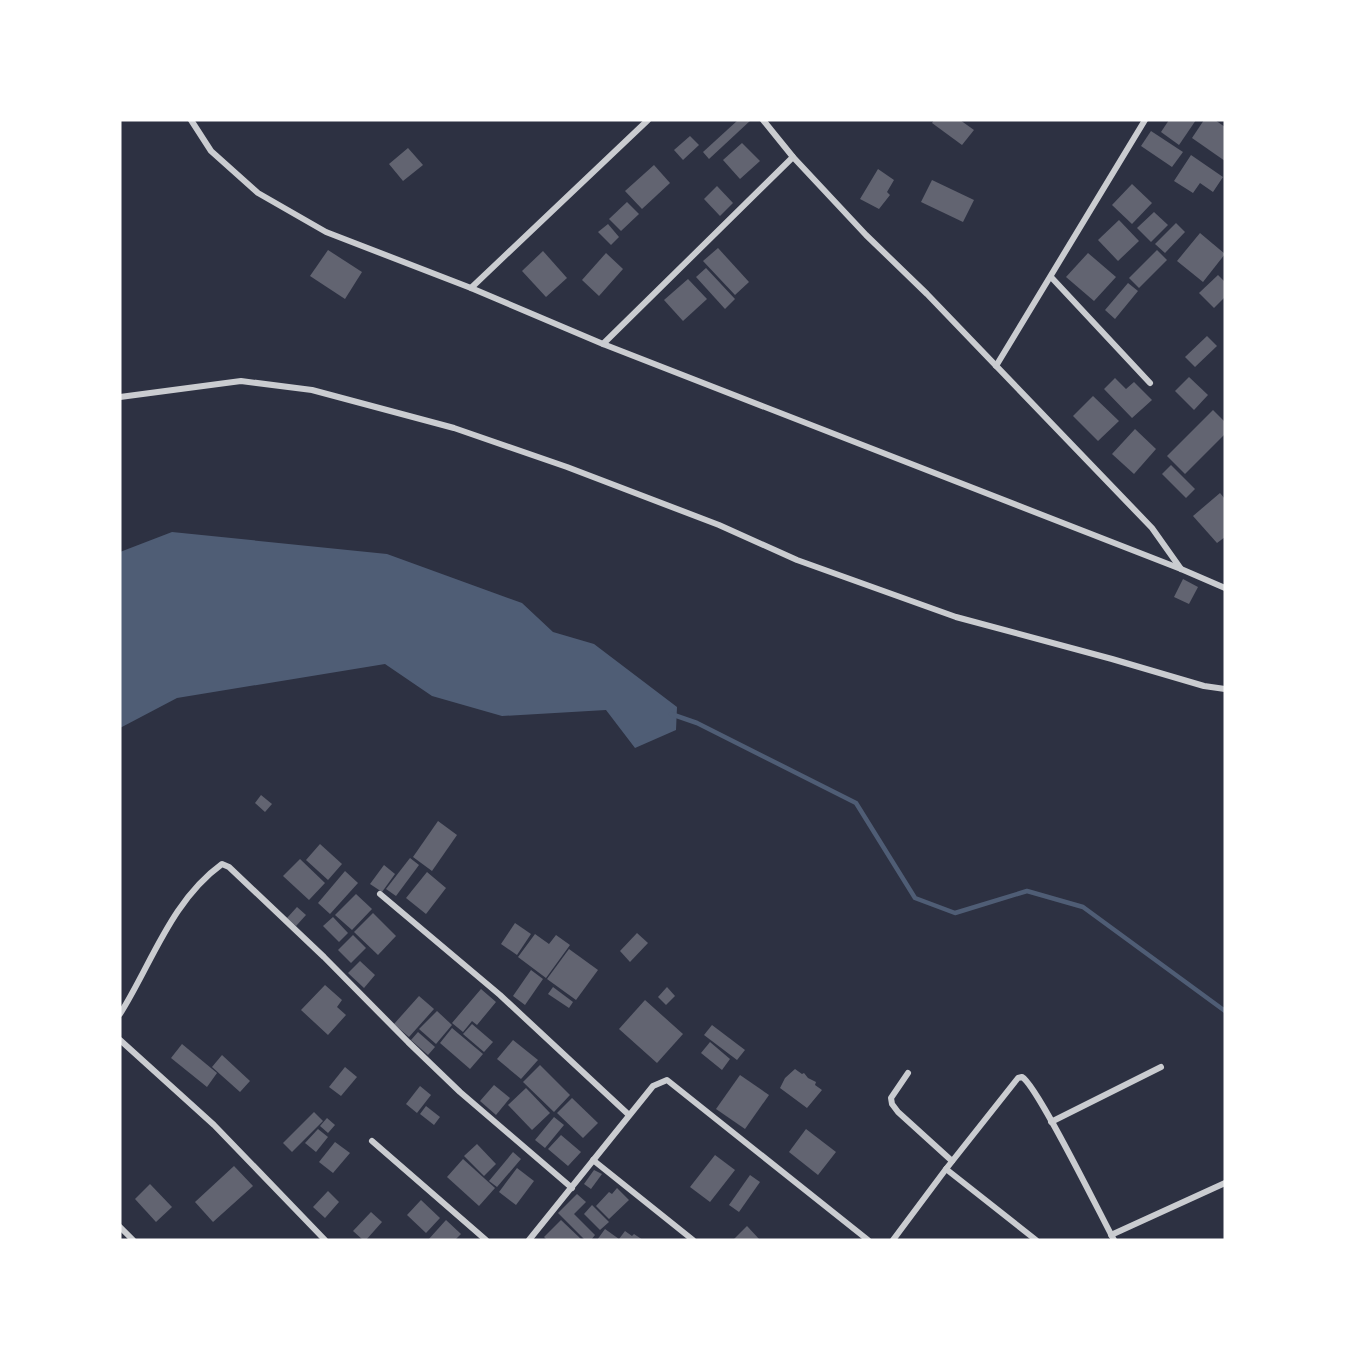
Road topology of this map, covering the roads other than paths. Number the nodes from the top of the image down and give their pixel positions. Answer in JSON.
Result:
{"nodes":[{"id":1,"x":191,"y":120,"type":"edge"},
{"id":2,"x":648,"y":120,"type":"edge"},
{"id":3,"x":763,"y":120,"type":"edge"},
{"id":4,"x":1145,"y":120,"type":"edge"},
{"id":5,"x":793,"y":157,"type":"junction"},
{"id":6,"x":1052,"y":277,"type":"junction"},
{"id":7,"x":471,"y":288,"type":"junction"},
{"id":8,"x":603,"y":344,"type":"junction"},
{"id":9,"x":996,"y":366,"type":"junction"},
{"id":10,"x":1150,"y":383,"type":"dead end"},
{"id":11,"x":120,"y":397,"type":"edge"},
{"id":12,"x":1181,"y":569,"type":"junction"},
{"id":13,"x":1225,"y":588,"type":"edge"},
{"id":14,"x":1225,"y":689,"type":"edge"},
{"id":15,"x":380,"y":894,"type":"dead end"},
{"id":16,"x":120,"y":1014,"type":"edge"},
{"id":17,"x":120,"y":1040,"type":"edge"},
{"id":18,"x":1161,"y":1067,"type":"dead end"},
{"id":19,"x":908,"y":1073,"type":"dead end"},
{"id":20,"x":629,"y":1115,"type":"junction"},
{"id":21,"x":1051,"y":1122,"type":"junction"},
{"id":22,"x":372,"y":1141,"type":"dead end"},
{"id":23,"x":593,"y":1160,"type":"junction"},
{"id":24,"x":952,"y":1161,"type":"junction"},
{"id":25,"x":946,"y":1169,"type":"junction"},
{"id":26,"x":1225,"y":1183,"type":"edge"},
{"id":27,"x":572,"y":1188,"type":"junction"},
{"id":28,"x":120,"y":1227,"type":"edge"},
{"id":29,"x":1112,"y":1238,"type":"edge"},
{"id":30,"x":133,"y":1240,"type":"edge"},
{"id":31,"x":325,"y":1240,"type":"edge"},
{"id":32,"x":486,"y":1240,"type":"edge"},
{"id":33,"x":529,"y":1240,"type":"edge"},
{"id":34,"x":693,"y":1240,"type":"edge"},
{"id":35,"x":868,"y":1240,"type":"edge"},
{"id":36,"x":893,"y":1240,"type":"edge"},
{"id":37,"x":1036,"y":1240,"type":"edge"}],
"edges":[{"from":1,"to":7,"type":"street"},
{"from":2,"to":7,"type":"street"},
{"from":3,"to":5,"type":"street"},
{"from":4,"to":6,"type":"street"},
{"from":5,"to":8,"type":"street"},
{"from":5,"to":9,"type":"street"},
{"from":6,"to":9,"type":"street"},
{"from":6,"to":10,"type":"street"},
{"from":7,"to":8,"type":"street"},
{"from":8,"to":12,"type":"street"},
{"from":9,"to":12,"type":"street"},
{"from":11,"to":14,"type":"street"},
{"from":12,"to":13,"type":"street"},
{"from":15,"to":20,"type":"street"},
{"from":16,"to":27,"type":"street"},
{"from":17,"to":31,"type":"street"},
{"from":18,"to":21,"type":"street"},
{"from":19,"to":24,"type":"street"},
{"from":20,"to":23,"type":"street"},
{"from":20,"to":35,"type":"street"},
{"from":21,"to":24,"type":"street"},
{"from":21,"to":29,"type":"street"},
{"from":22,"to":32,"type":"street"},
{"from":23,"to":27,"type":"street"},
{"from":23,"to":34,"type":"street"},
{"from":24,"to":25,"type":"street"},
{"from":25,"to":36,"type":"street"},
{"from":25,"to":37,"type":"street"},
{"from":26,"to":29,"type":"street"},
{"from":27,"to":33,"type":"street"},
{"from":28,"to":30,"type":"street"}]}
